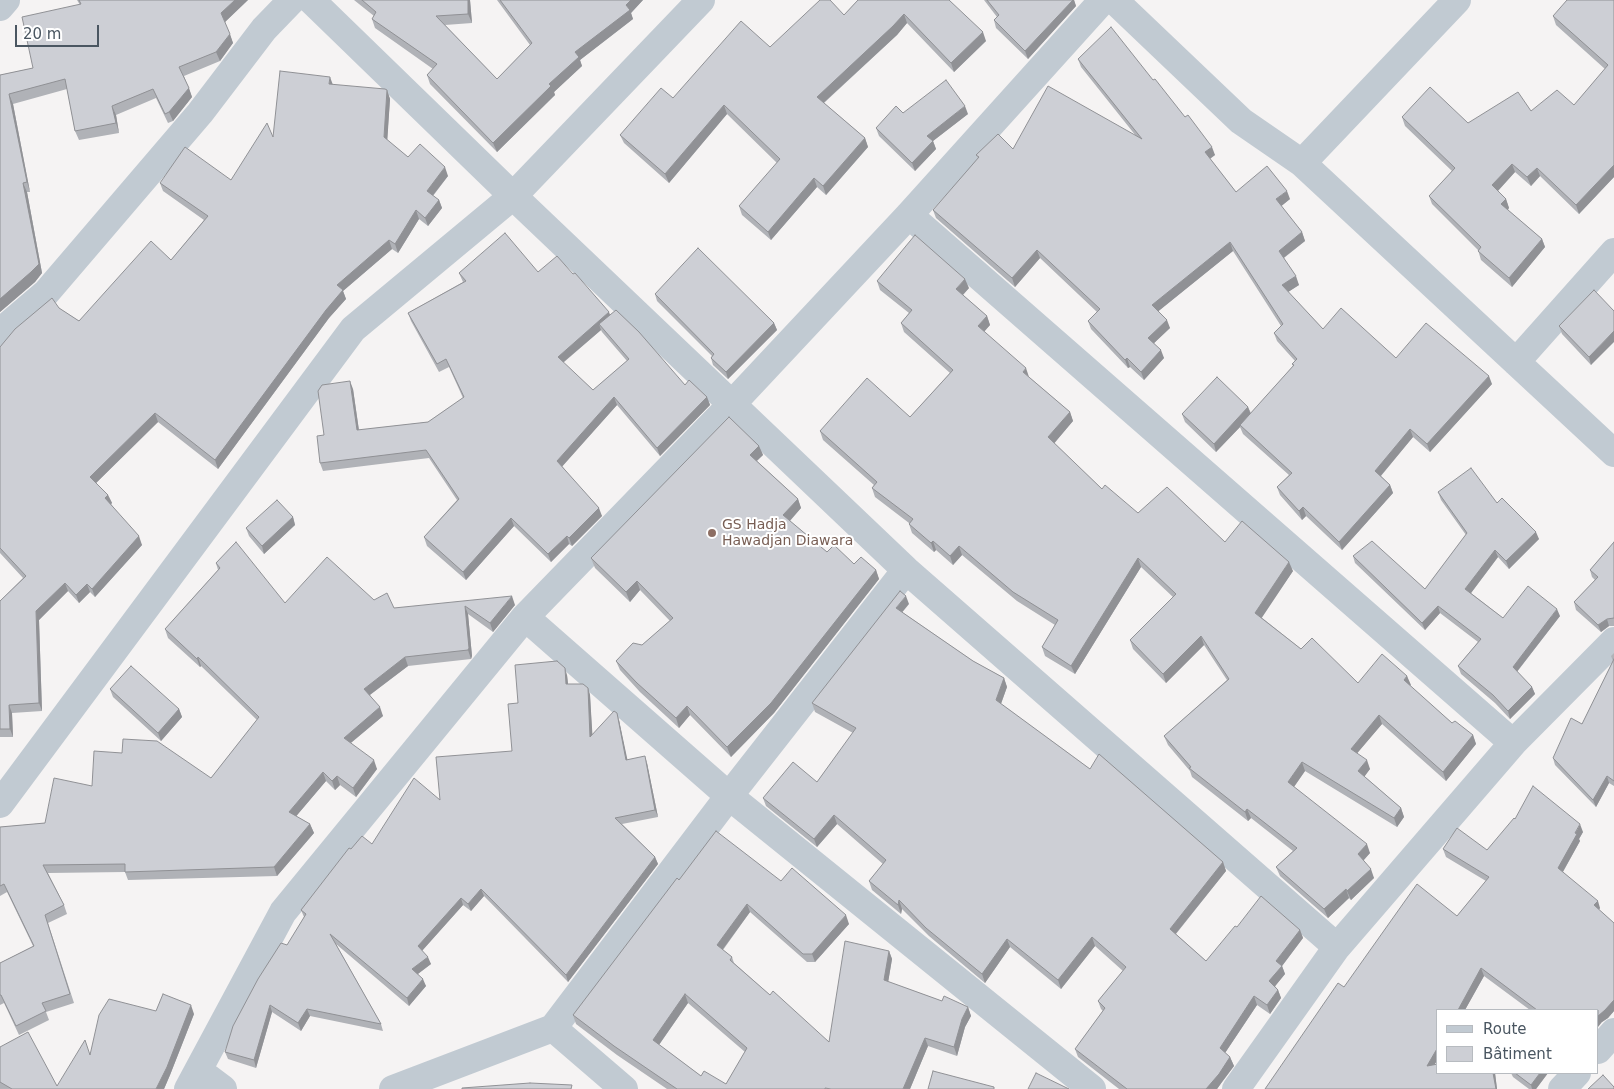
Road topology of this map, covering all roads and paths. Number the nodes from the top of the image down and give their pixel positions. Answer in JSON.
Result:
{"nodes":[{"id":1,"x":6,"y":0,"type":"edge"},
{"id":2,"x":292,"y":0,"type":"edge"},
{"id":3,"x":311,"y":0,"type":"edge"},
{"id":4,"x":701,"y":0,"type":"edge"},
{"id":5,"x":1103,"y":0,"type":"edge"},
{"id":6,"x":1114,"y":0,"type":"edge"},
{"id":7,"x":1457,"y":0,"type":"edge"},
{"id":8,"x":0,"y":7,"type":"edge"},
{"id":9,"x":1302,"y":163,"type":"junction"},
{"id":10,"x":513,"y":196,"type":"junction"},
{"id":11,"x":909,"y":215,"type":"junction"},
{"id":12,"x":1614,"y":252,"type":"edge"},
{"id":13,"x":0,"y":332,"type":"edge"},
{"id":14,"x":1516,"y":362,"type":"junction"},
{"id":15,"x":732,"y":404,"type":"junction"},
{"id":16,"x":1614,"y":453,"type":"edge"},
{"id":17,"x":906,"y":570,"type":"junction"},
{"id":18,"x":525,"y":617,"type":"junction"},
{"id":19,"x":1614,"y":641,"type":"edge"},
{"id":20,"x":1513,"y":743,"type":"junction"},
{"id":21,"x":729,"y":796,"type":"junction"},
{"id":22,"x":0,"y":804,"type":"edge"},
{"id":23,"x":1337,"y":947,"type":"junction"},
{"id":24,"x":553,"y":1028,"type":"junction"},
{"id":25,"x":1614,"y":1032,"type":"edge"},
{"id":26,"x":1599,"y":1049,"type":"edge"},
{"id":27,"x":1576,"y":1074,"type":"edge"},
{"id":28,"x":194,"y":1080,"type":"edge"},
{"id":29,"x":223,"y":1089,"type":"edge"},
{"id":30,"x":393,"y":1089,"type":"edge"},
{"id":31,"x":624,"y":1089,"type":"edge"},
{"id":32,"x":1092,"y":1089,"type":"edge"},
{"id":33,"x":1236,"y":1089,"type":"edge"},
{"id":34,"x":1562,"y":1089,"type":"edge"}],
"edges":[{"from":1,"to":8,"type":"street"},
{"from":2,"to":13,"type":"street"},
{"from":3,"to":10,"type":"street"},
{"from":4,"to":10,"type":"street"},
{"from":5,"to":11,"type":"street"},
{"from":6,"to":9,"type":"street"},
{"from":7,"to":9,"type":"street"},
{"from":9,"to":14,"type":"street"},
{"from":10,"to":15,"type":"street"},
{"from":10,"to":22,"type":"street"},
{"from":11,"to":15,"type":"street"},
{"from":11,"to":20,"type":"street"},
{"from":12,"to":14,"type":"street"},
{"from":14,"to":16,"type":"street"},
{"from":15,"to":17,"type":"street"},
{"from":15,"to":18,"type":"street"},
{"from":17,"to":21,"type":"street"},
{"from":17,"to":23,"type":"street"},
{"from":18,"to":21,"type":"street"},
{"from":18,"to":28,"type":"street"},
{"from":19,"to":20,"type":"street"},
{"from":20,"to":23,"type":"street"},
{"from":21,"to":24,"type":"street"},
{"from":21,"to":32,"type":"street"},
{"from":23,"to":33,"type":"street"},
{"from":24,"to":30,"type":"street"},
{"from":24,"to":31,"type":"street"},
{"from":25,"to":26,"type":"street"},
{"from":27,"to":34,"type":"street"},
{"from":28,"to":29,"type":"street"}]}
